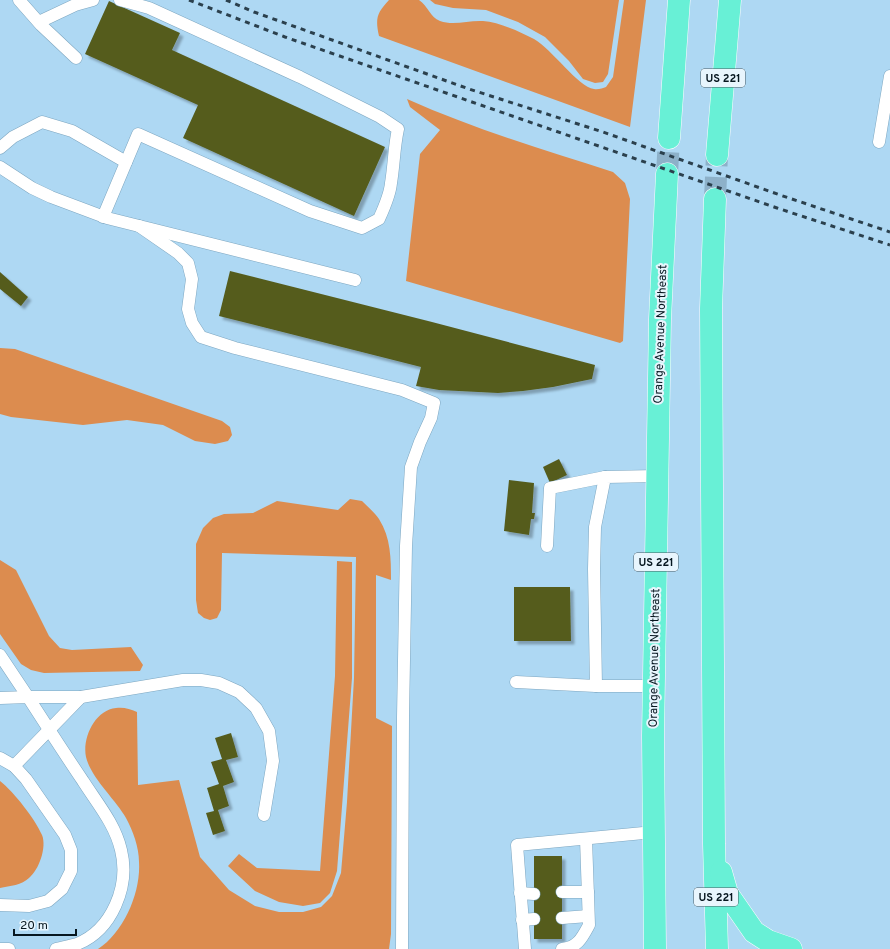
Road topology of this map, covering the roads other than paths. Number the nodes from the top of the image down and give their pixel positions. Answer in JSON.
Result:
{"nodes":[{"id":1,"x":19,"y":0,"type":"edge"},
{"id":2,"x":94,"y":0,"type":"edge"},
{"id":3,"x":120,"y":0,"type":"edge"},
{"id":4,"x":679,"y":0,"type":"edge"},
{"id":5,"x":730,"y":0,"type":"edge"},
{"id":6,"x":39,"y":22,"type":"junction"},
{"id":7,"x":76,"y":58,"type":"dead end"},
{"id":8,"x":890,"y":83,"type":"edge"},
{"id":9,"x":669,"y":138,"type":"tunnel mouth"},
{"id":10,"x":879,"y":142,"type":"dead end"},
{"id":11,"x":0,"y":148,"type":"edge"},
{"id":12,"x":718,"y":155,"type":"tunnel mouth"},
{"id":13,"x":126,"y":162,"type":"junction"},
{"id":14,"x":0,"y":167,"type":"edge"},
{"id":15,"x":667,"y":174,"type":"tunnel mouth"},
{"id":16,"x":715,"y":199,"type":"tunnel mouth"},
{"id":17,"x":103,"y":217,"type":"junction"},
{"id":18,"x":138,"y":226,"type":"junction"},
{"id":19,"x":355,"y":280,"type":"dead end"},
{"id":20,"x":657,"y":476,"type":"junction"},
{"id":21,"x":605,"y":477,"type":"junction"},
{"id":22,"x":547,"y":546,"type":"dead end"},
{"id":23,"x":0,"y":655,"type":"edge"},
{"id":24,"x":516,"y":682,"type":"dead end"},
{"id":25,"x":596,"y":686,"type":"junction"},
{"id":26,"x":654,"y":686,"type":"junction"},
{"id":27,"x":28,"y":697,"type":"junction"},
{"id":28,"x":81,"y":697,"type":"junction"},
{"id":29,"x":0,"y":698,"type":"edge"},
{"id":30,"x":49,"y":729,"type":"junction"},
{"id":31,"x":0,"y":758,"type":"edge"},
{"id":32,"x":14,"y":766,"type":"junction"},
{"id":33,"x":264,"y":815,"type":"dead end"},
{"id":34,"x":654,"y":832,"type":"junction"},
{"id":35,"x":586,"y":839,"type":"junction"},
{"id":36,"x":714,"y":844,"type":"junction"},
{"id":37,"x":562,"y":892,"type":"dead end"},
{"id":38,"x":588,"y":892,"type":"junction"},
{"id":39,"x":520,"y":893,"type":"junction"},
{"id":40,"x":534,"y":894,"type":"dead end"},
{"id":41,"x":0,"y":905,"type":"edge"},
{"id":42,"x":588,"y":916,"type":"junction"},
{"id":43,"x":562,"y":918,"type":"dead end"},
{"id":44,"x":534,"y":919,"type":"dead end"},
{"id":45,"x":522,"y":920,"type":"junction"},
{"id":46,"x":0,"y":949,"type":"edge"},
{"id":47,"x":9,"y":949,"type":"edge"},
{"id":48,"x":56,"y":949,"type":"edge"},
{"id":49,"x":402,"y":949,"type":"edge"},
{"id":50,"x":525,"y":949,"type":"edge"},
{"id":51,"x":562,"y":949,"type":"edge"},
{"id":52,"x":655,"y":949,"type":"edge"},
{"id":53,"x":717,"y":949,"type":"edge"},
{"id":54,"x":791,"y":949,"type":"edge"}],
"edges":[{"from":1,"to":6,"type":"lane"},
{"from":2,"to":6,"type":"lane"},
{"from":3,"to":13,"type":"lane"},
{"from":4,"to":9,"type":"highway"},
{"from":5,"to":12,"type":"highway","number":"US 221"},
{"from":6,"to":7,"type":"lane"},
{"from":8,"to":10,"type":"lane"},
{"from":11,"to":13,"type":"lane"},
{"from":13,"to":17,"type":"lane"},
{"from":14,"to":17,"type":"lane"},
{"from":15,"to":20,"type":"highway","name":"Orange Avenue Northeast","number":"US 221"},
{"from":16,"to":36,"type":"highway","number":"US 221"},
{"from":17,"to":18,"type":"lane"},
{"from":18,"to":19,"type":"lane"},
{"from":18,"to":49,"type":"lane"},
{"from":20,"to":21,"type":"lane"},
{"from":20,"to":26,"type":"highway","name":"Orange Avenue Northeast","number":"US 221"},
{"from":21,"to":22,"type":"lane"},
{"from":21,"to":25,"type":"lane"},
{"from":23,"to":27,"type":"lane"},
{"from":24,"to":25,"type":"lane"},
{"from":25,"to":26,"type":"lane"},
{"from":26,"to":34,"type":"highway","name":"Orange Avenue Northeast","number":"US 221"},
{"from":27,"to":28,"type":"lane"},
{"from":27,"to":29,"type":"lane"},
{"from":27,"to":30,"type":"lane"},
{"from":28,"to":30,"type":"lane"},
{"from":28,"to":33,"type":"lane"},
{"from":30,"to":32,"type":"lane"},
{"from":30,"to":48,"type":"lane"},
{"from":31,"to":32,"type":"lane"},
{"from":32,"to":41,"type":"lane"},
{"from":34,"to":35,"type":"lane"},
{"from":34,"to":52,"type":"highway","name":"Orange Avenue Northeast","number":"US 221"},
{"from":35,"to":38,"type":"lane"},
{"from":35,"to":39,"type":"lane"},
{"from":36,"to":53,"type":"highway","number":"US 221"},
{"from":36,"to":54,"type":"highway"},
{"from":37,"to":38,"type":"lane"},
{"from":38,"to":42,"type":"lane"},
{"from":39,"to":40,"type":"lane"},
{"from":39,"to":45,"type":"lane"},
{"from":42,"to":43,"type":"lane"},
{"from":42,"to":51,"type":"lane"},
{"from":44,"to":45,"type":"lane"},
{"from":45,"to":50,"type":"lane"},
{"from":46,"to":47,"type":"lane"}]}
